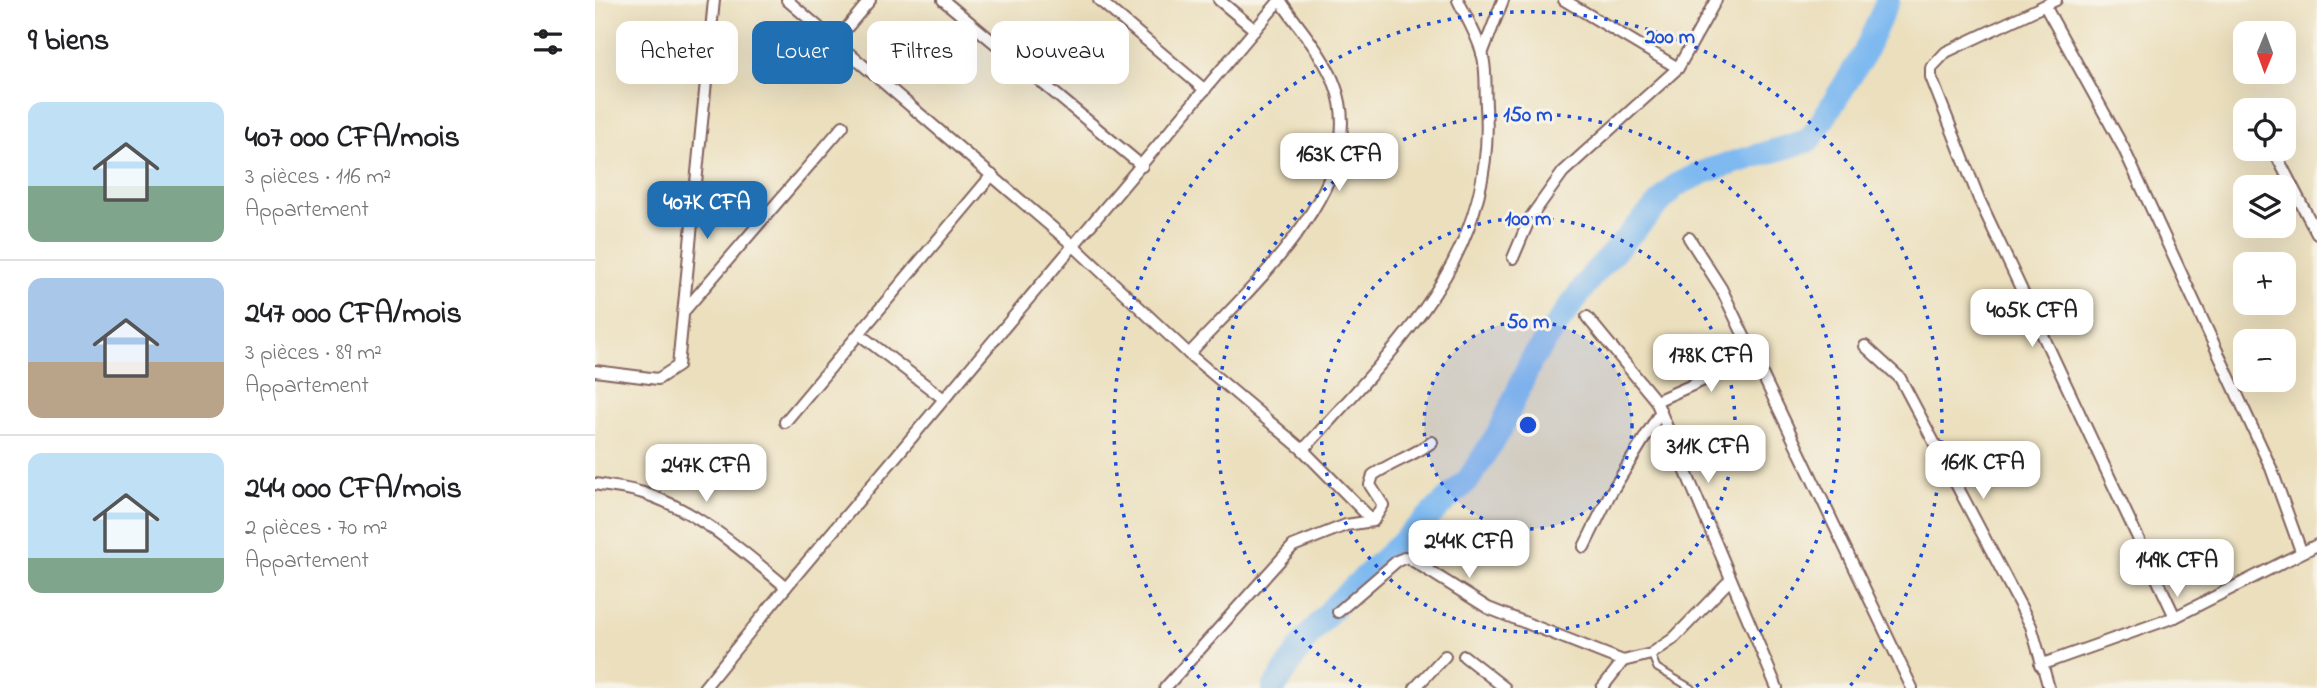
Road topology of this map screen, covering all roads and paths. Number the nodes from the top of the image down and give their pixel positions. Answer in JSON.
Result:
{"nodes":[{"id":1,"x":714,"y":0,"type":"edge"},
{"id":2,"x":787,"y":0,"type":"edge"},
{"id":3,"x":870,"y":0,"type":"edge"},
{"id":4,"x":943,"y":0,"type":"edge"},
{"id":5,"x":1099,"y":0,"type":"edge"},
{"id":6,"x":1219,"y":0,"type":"edge"},
{"id":7,"x":1280,"y":0,"type":"edge"},
{"id":8,"x":1458,"y":0,"type":"edge"},
{"id":9,"x":1503,"y":0,"type":"edge"},
{"id":10,"x":1563,"y":0,"type":"edge"},
{"id":11,"x":1716,"y":0,"type":"edge"},
{"id":12,"x":2056,"y":0,"type":"edge"},
{"id":13,"x":2045,"y":6,"type":"junction"},
{"id":14,"x":812,"y":21,"type":"edge"},
{"id":15,"x":853,"y":21,"type":"edge"},
{"id":16,"x":1255,"y":30,"type":"junction"},
{"id":17,"x":1482,"y":54,"type":"junction"},
{"id":18,"x":853,"y":56,"type":"edge"},
{"id":19,"x":1678,"y":68,"type":"junction"},
{"id":20,"x":1205,"y":90,"type":"junction"},
{"id":21,"x":843,"y":126,"type":"dead end"},
{"id":22,"x":2279,"y":161,"type":"edge"},
{"id":23,"x":1142,"y":166,"type":"junction"},
{"id":24,"x":992,"y":175,"type":"junction"},
{"id":25,"x":2317,"y":234,"type":"edge"},
{"id":26,"x":1689,"y":238,"type":"dead end"},
{"id":27,"x":1075,"y":247,"type":"junction"},
{"id":28,"x":1513,"y":258,"type":"dead end"},
{"id":29,"x":685,"y":310,"type":"junction"},
{"id":30,"x":1587,"y":317,"type":"dead end"},
{"id":31,"x":859,"y":334,"type":"junction"},
{"id":32,"x":1865,"y":346,"type":"dead end"},
{"id":33,"x":1189,"y":354,"type":"junction"},
{"id":34,"x":1753,"y":358,"type":"junction"},
{"id":35,"x":595,"y":371,"type":"edge"},
{"id":36,"x":944,"y":399,"type":"junction"},
{"id":37,"x":1659,"y":406,"type":"junction"},
{"id":38,"x":785,"y":422,"type":"dead end"},
{"id":39,"x":1432,"y":442,"type":"dead end"},
{"id":40,"x":1303,"y":450,"type":"junction"},
{"id":41,"x":595,"y":484,"type":"edge"},
{"id":42,"x":1373,"y":521,"type":"junction"},
{"id":43,"x":2317,"y":545,"type":"edge"},
{"id":44,"x":1584,"y":547,"type":"dead end"},
{"id":45,"x":2301,"y":551,"type":"junction"},
{"id":46,"x":1730,"y":580,"type":"junction"},
{"id":47,"x":786,"y":587,"type":"junction"},
{"id":48,"x":1338,"y":612,"type":"dead end"},
{"id":49,"x":2175,"y":617,"type":"junction"},
{"id":50,"x":1651,"y":654,"type":"junction"},
{"id":51,"x":1445,"y":656,"type":"dead end"},
{"id":52,"x":1464,"y":656,"type":"dead end"},
{"id":53,"x":1623,"y":660,"type":"junction"},
{"id":54,"x":2040,"y":665,"type":"junction"},
{"id":55,"x":704,"y":688,"type":"edge"},
{"id":56,"x":1165,"y":688,"type":"edge"},
{"id":57,"x":1415,"y":688,"type":"edge"},
{"id":58,"x":1505,"y":688,"type":"edge"},
{"id":59,"x":1602,"y":688,"type":"edge"},
{"id":60,"x":1691,"y":688,"type":"edge"},
{"id":61,"x":1777,"y":688,"type":"edge"},
{"id":62,"x":1912,"y":688,"type":"edge"},
{"id":63,"x":2049,"y":688,"type":"edge"}],
"edges":[{"from":1,"to":29,"type":"street"},
{"from":2,"to":14,"type":"street"},
{"from":3,"to":15,"type":"street"},
{"from":4,"to":23,"type":"street"},
{"from":5,"to":20,"type":"street"},
{"from":6,"to":16,"type":"street"},
{"from":7,"to":16,"type":"street"},
{"from":7,"to":33,"type":"street"},
{"from":8,"to":17,"type":"street"},
{"from":9,"to":17,"type":"street"},
{"from":10,"to":19,"type":"street"},
{"from":11,"to":19,"type":"street"},
{"from":12,"to":13,"type":"street"},
{"from":13,"to":45,"type":"street"},
{"from":13,"to":49,"type":"street"},
{"from":16,"to":20,"type":"street"},
{"from":17,"to":40,"type":"street"},
{"from":18,"to":24,"type":"street"},
{"from":19,"to":28,"type":"street"},
{"from":20,"to":23,"type":"street"},
{"from":21,"to":29,"type":"street"},
{"from":22,"to":25,"type":"street"},
{"from":23,"to":27,"type":"street"},
{"from":24,"to":27,"type":"street"},
{"from":24,"to":31,"type":"street"},
{"from":26,"to":34,"type":"street"},
{"from":27,"to":33,"type":"street"},
{"from":27,"to":36,"type":"street"},
{"from":29,"to":35,"type":"street"},
{"from":30,"to":37,"type":"street"},
{"from":31,"to":36,"type":"street"},
{"from":31,"to":38,"type":"street"},
{"from":32,"to":54,"type":"street"},
{"from":33,"to":40,"type":"street"},
{"from":34,"to":37,"type":"street"},
{"from":34,"to":62,"type":"street"},
{"from":36,"to":47,"type":"street"},
{"from":37,"to":44,"type":"street"},
{"from":37,"to":46,"type":"street"},
{"from":39,"to":42,"type":"street"},
{"from":40,"to":42,"type":"street"},
{"from":41,"to":47,"type":"street"},
{"from":42,"to":56,"type":"street"},
{"from":43,"to":45,"type":"street"},
{"from":45,"to":49,"type":"street"},
{"from":46,"to":50,"type":"street"},
{"from":46,"to":61,"type":"street"},
{"from":47,"to":55,"type":"street"},
{"from":48,"to":53,"type":"street"},
{"from":49,"to":54,"type":"street"},
{"from":50,"to":53,"type":"street"},
{"from":50,"to":60,"type":"lane"},
{"from":51,"to":57,"type":"street"},
{"from":52,"to":58,"type":"street"},
{"from":53,"to":59,"type":"street"},
{"from":54,"to":63,"type":"street"}]}
